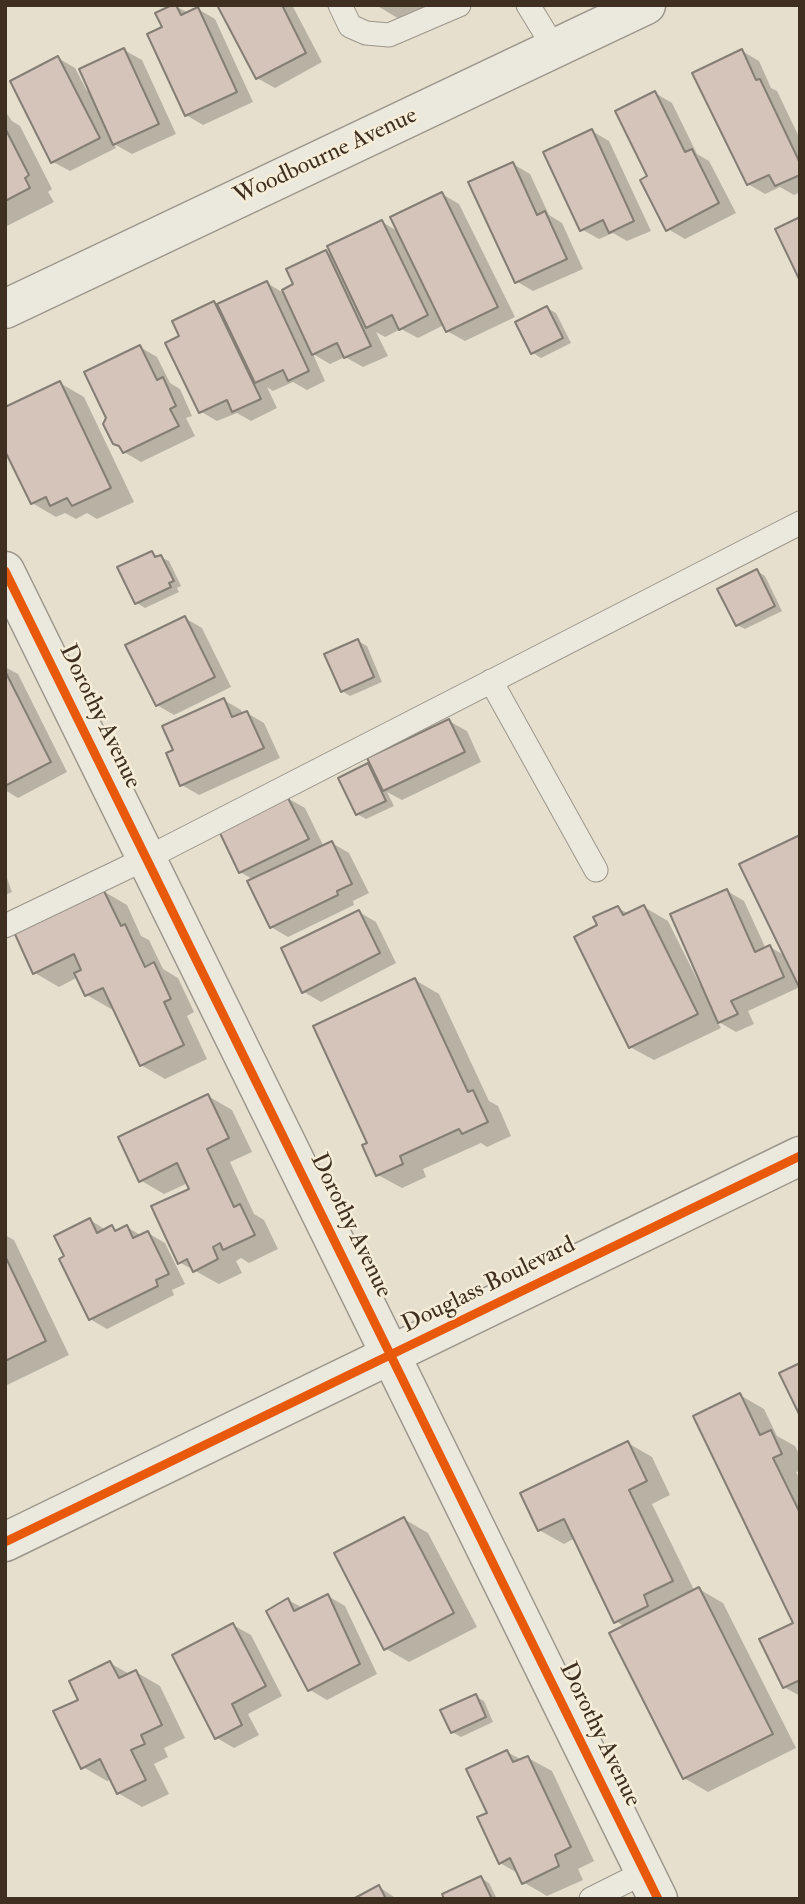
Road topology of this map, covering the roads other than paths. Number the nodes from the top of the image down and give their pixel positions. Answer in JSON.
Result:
{"nodes":[{"id":1,"x":340,"y":5,"type":"edge"},
{"id":2,"x":459,"y":5,"type":"edge"},
{"id":3,"x":528,"y":5,"type":"edge"},
{"id":4,"x":646,"y":5,"type":"edge"},
{"id":5,"x":555,"y":49,"type":"junction"},
{"id":6,"x":5,"y":309,"type":"edge"},
{"id":7,"x":800,"y":523,"type":"edge"},
{"id":8,"x":5,"y":570,"type":"edge"},
{"id":9,"x":491,"y":681,"type":"junction"},
{"id":10,"x":147,"y":858,"type":"junction"},
{"id":11,"x":596,"y":870,"type":"dead end"},
{"id":12,"x":5,"y":926,"type":"edge"},
{"id":13,"x":800,"y":1156,"type":"edge"},
{"id":14,"x":391,"y":1355,"type":"junction"},
{"id":15,"x":5,"y":1542,"type":"edge"},
{"id":16,"x":651,"y":1885,"type":"edge"},
{"id":17,"x":591,"y":1899,"type":"edge"}],
"edges":[{"from":1,"to":2,"type":"lane"},
{"from":3,"to":5,"type":"lane"},
{"from":4,"to":5,"type":"street","name":"Woodbourne Avenue"},
{"from":5,"to":6,"type":"street","name":"Woodbourne Avenue"},
{"from":7,"to":9,"type":"lane"},
{"from":8,"to":10,"type":"street","name":"Dorothy Avenue"},
{"from":9,"to":10,"type":"lane"},
{"from":9,"to":11,"type":"lane"},
{"from":10,"to":12,"type":"lane"},
{"from":10,"to":14,"type":"street","name":"Dorothy Avenue"},
{"from":13,"to":14,"type":"street","name":"Douglass Boulevard"},
{"from":14,"to":15,"type":"street","name":"Douglass Boulevard"},
{"from":14,"to":16,"type":"street","name":"Dorothy Avenue"},
{"from":16,"to":17,"type":"lane"}]}
